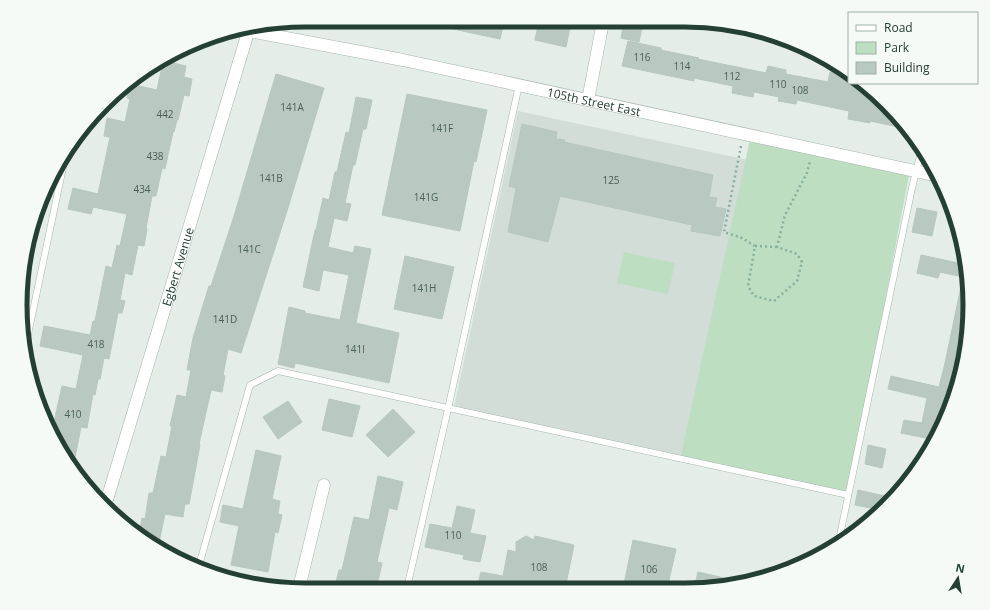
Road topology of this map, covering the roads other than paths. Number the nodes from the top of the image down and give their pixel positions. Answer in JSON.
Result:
{"nodes":[{"id":1,"x":602,"y":27,"type":"edge"},
{"id":2,"x":255,"y":31,"type":"edge"},
{"id":3,"x":248,"y":33,"type":"edge"},
{"id":4,"x":519,"y":85,"type":"junction"},
{"id":5,"x":588,"y":100,"type":"junction"},
{"id":6,"x":920,"y":157,"type":"edge"},
{"id":7,"x":63,"y":168,"type":"edge"},
{"id":8,"x":916,"y":172,"type":"junction"},
{"id":9,"x":930,"y":175,"type":"edge"},
{"id":10,"x":29,"y":332,"type":"edge"},
{"id":11,"x":448,"y":409,"type":"junction"},
{"id":12,"x":324,"y":485,"type":"dead end"},
{"id":13,"x":848,"y":495,"type":"junction"},
{"id":14,"x":107,"y":501,"type":"edge"},
{"id":15,"x":840,"y":535,"type":"edge"},
{"id":16,"x":200,"y":562,"type":"edge"},
{"id":17,"x":300,"y":583,"type":"edge"},
{"id":18,"x":408,"y":583,"type":"edge"}],
"edges":[{"from":1,"to":5,"type":"street"},
{"from":2,"to":4,"type":"street","name":"105th Street East"},
{"from":3,"to":14,"type":"street","name":"Egbert Avenue"},
{"from":4,"to":5,"type":"street","name":"105th Street East"},
{"from":4,"to":11,"type":"lane"},
{"from":5,"to":8,"type":"street","name":"105th Street East"},
{"from":6,"to":8,"type":"lane"},
{"from":7,"to":10,"type":"lane"},
{"from":8,"to":9,"type":"street","name":"105th Street East"},
{"from":8,"to":13,"type":"lane"},
{"from":11,"to":13,"type":"lane"},
{"from":11,"to":16,"type":"lane"},
{"from":11,"to":18,"type":"lane"},
{"from":12,"to":17,"type":"street"},
{"from":13,"to":15,"type":"lane"}]}
